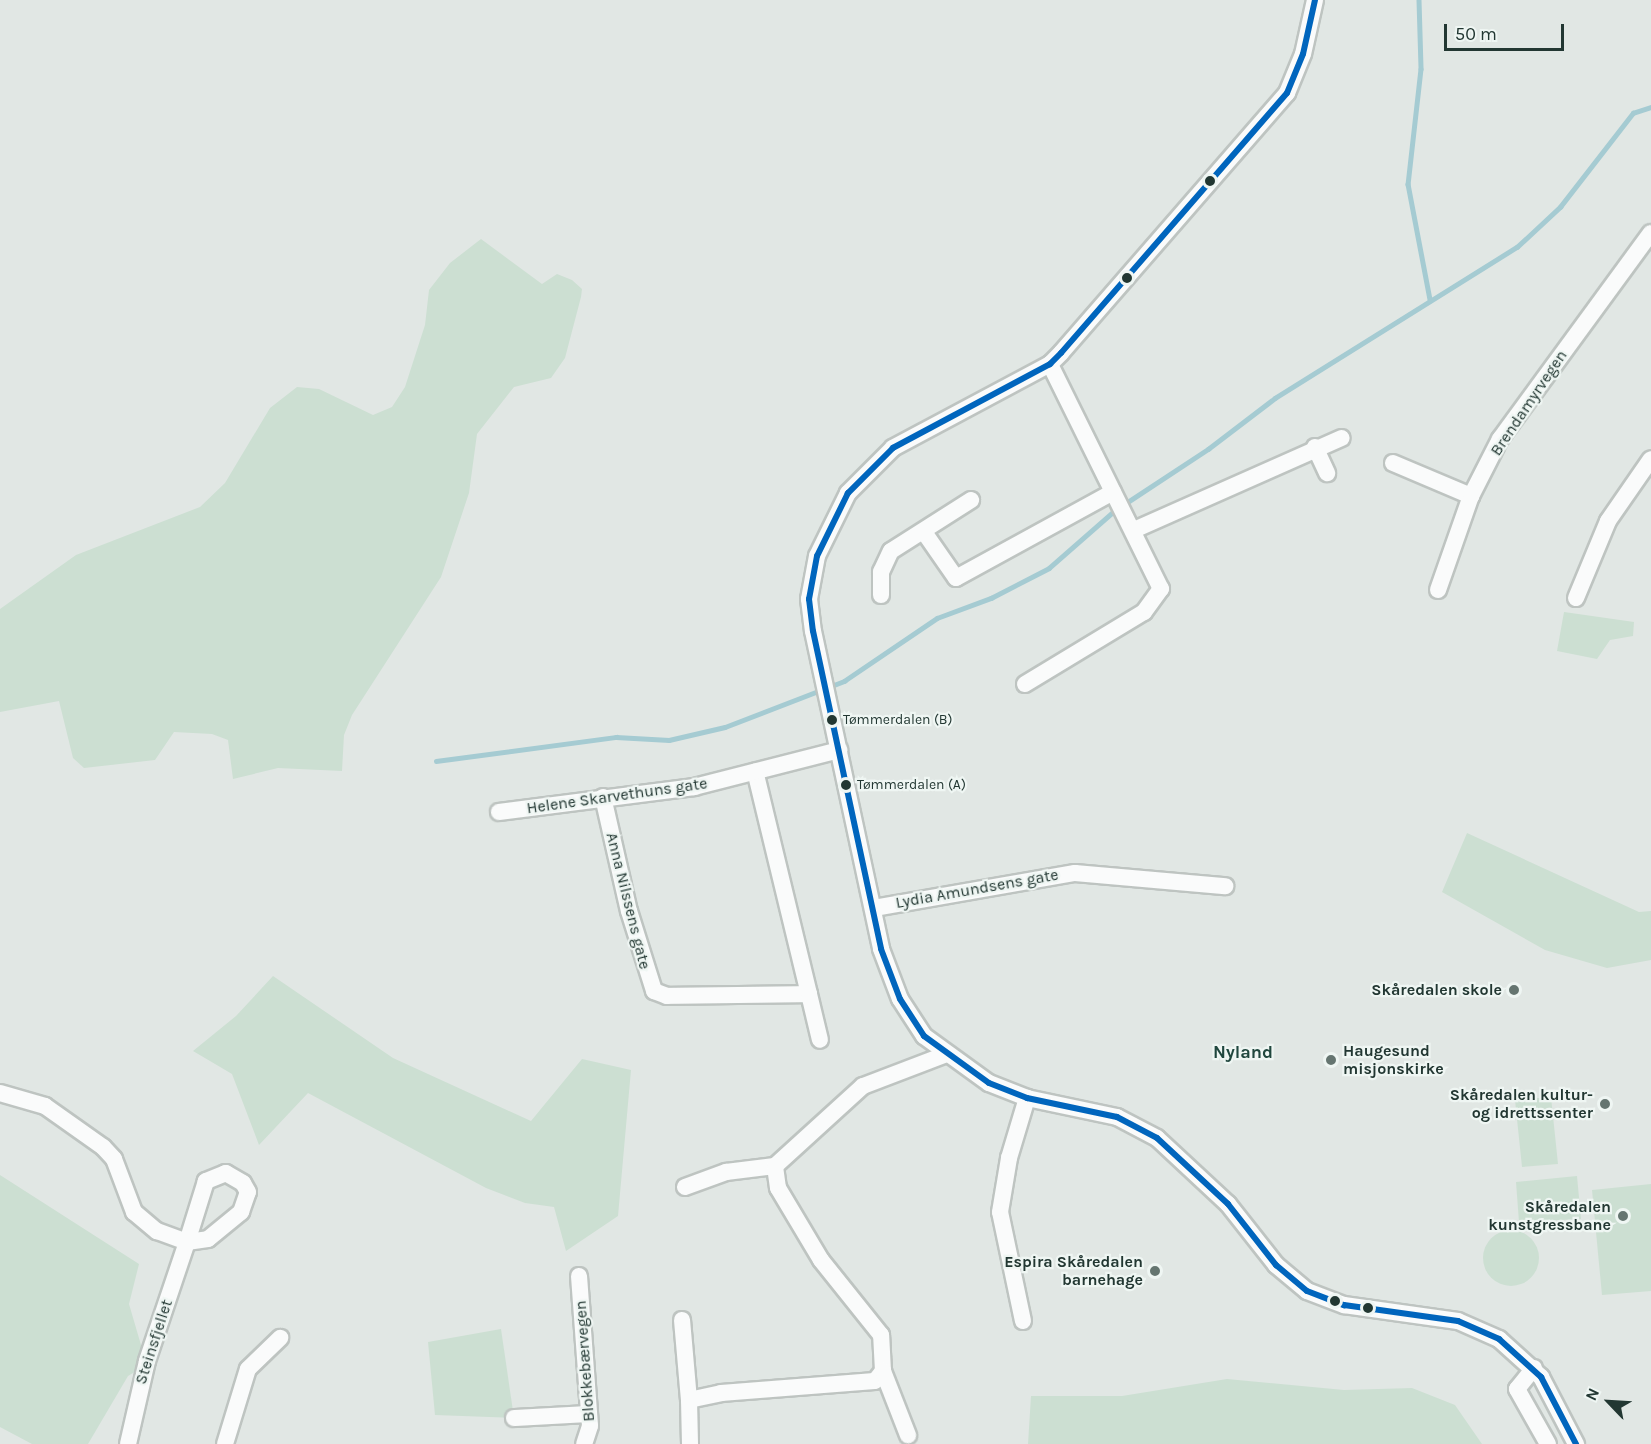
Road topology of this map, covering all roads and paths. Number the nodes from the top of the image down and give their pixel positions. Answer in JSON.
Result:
{"nodes":[{"id":1,"x":1315,"y":0,"type":"edge"},
{"id":2,"x":1651,"y":233,"type":"edge"},
{"id":3,"x":1050,"y":364,"type":"junction"},
{"id":4,"x":1342,"y":438,"type":"dead end"},
{"id":5,"x":1315,"y":447,"type":"junction"},
{"id":6,"x":1651,"y":459,"type":"edge"},
{"id":7,"x":1393,"y":463,"type":"dead end"},
{"id":8,"x":1327,"y":473,"type":"dead end"},
{"id":9,"x":1113,"y":492,"type":"junction"},
{"id":10,"x":1472,"y":496,"type":"junction"},
{"id":11,"x":971,"y":500,"type":"dead end"},
{"id":12,"x":1134,"y":530,"type":"junction"},
{"id":13,"x":924,"y":532,"type":"junction"},
{"id":14,"x":1438,"y":590,"type":"dead end"},
{"id":15,"x":881,"y":595,"type":"dead end"},
{"id":16,"x":1576,"y":598,"type":"dead end"},
{"id":17,"x":1025,"y":684,"type":"dead end"},
{"id":18,"x":839,"y":750,"type":"junction"},
{"id":19,"x":754,"y":771,"type":"junction"},
{"id":20,"x":603,"y":797,"type":"junction"},
{"id":21,"x":500,"y":812,"type":"dead end"},
{"id":22,"x":1225,"y":886,"type":"dead end"},
{"id":23,"x":874,"y":908,"type":"junction"},
{"id":24,"x":809,"y":994,"type":"junction"},
{"id":25,"x":820,"y":1040,"type":"dead end"},
{"id":26,"x":944,"y":1055,"type":"junction"},
{"id":27,"x":0,"y":1093,"type":"edge"},
{"id":28,"x":1027,"y":1098,"type":"junction"},
{"id":29,"x":775,"y":1166,"type":"junction"},
{"id":30,"x":685,"y":1187,"type":"dead end"},
{"id":31,"x":579,"y":1276,"type":"dead end"},
{"id":32,"x":681,"y":1320,"type":"dead end"},
{"id":33,"x":1023,"y":1321,"type":"dead end"},
{"id":34,"x":280,"y":1338,"type":"dead end"},
{"id":35,"x":1534,"y":1368,"type":"junction"},
{"id":36,"x":882,"y":1371,"type":"junction"},
{"id":37,"x":688,"y":1400,"type":"junction"},
{"id":38,"x":589,"y":1414,"type":"junction"},
{"id":39,"x":514,"y":1418,"type":"dead end"},
{"id":40,"x":908,"y":1435,"type":"dead end"},
{"id":41,"x":1579,"y":1442,"type":"edge"},
{"id":42,"x":128,"y":1444,"type":"edge"},
{"id":43,"x":225,"y":1444,"type":"edge"},
{"id":44,"x":584,"y":1444,"type":"edge"},
{"id":45,"x":690,"y":1444,"type":"edge"},
{"id":46,"x":1548,"y":1444,"type":"edge"}],
"edges":[{"from":1,"to":3,"type":"street"},
{"from":2,"to":10,"type":"street","name":"Brendamyrvegen"},
{"from":3,"to":9,"type":"street"},
{"from":3,"to":18,"type":"street"},
{"from":4,"to":5,"type":"street"},
{"from":5,"to":8,"type":"street"},
{"from":5,"to":12,"type":"street"},
{"from":6,"to":16,"type":"street"},
{"from":7,"to":10,"type":"street"},
{"from":9,"to":12,"type":"street"},
{"from":9,"to":13,"type":"street"},
{"from":10,"to":14,"type":"street","name":"Brendamyrvegen"},
{"from":11,"to":13,"type":"street"},
{"from":12,"to":17,"type":"street"},
{"from":13,"to":15,"type":"street"},
{"from":18,"to":19,"type":"street","name":"Helene Skarvethuns gate"},
{"from":18,"to":23,"type":"street"},
{"from":19,"to":20,"type":"street","name":"Helene Skarvethuns gate"},
{"from":19,"to":24,"type":"street"},
{"from":20,"to":21,"type":"street","name":"Helene Skarvethuns gate"},
{"from":20,"to":24,"type":"street","name":"Anna Nilssens gate"},
{"from":22,"to":23,"type":"street","name":"Lydia Amundsens gate"},
{"from":23,"to":26,"type":"street"},
{"from":24,"to":25,"type":"street"},
{"from":26,"to":28,"type":"street"},
{"from":26,"to":29,"type":"street"},
{"from":27,"to":42,"type":"street","name":"Steinsfjellet"},
{"from":28,"to":33,"type":"street"},
{"from":28,"to":35,"type":"street"},
{"from":29,"to":30,"type":"street"},
{"from":29,"to":36,"type":"street"},
{"from":31,"to":38,"type":"street","name":"Blokkebærvegen"},
{"from":32,"to":37,"type":"street"},
{"from":34,"to":43,"type":"street"},
{"from":35,"to":41,"type":"street"},
{"from":35,"to":46,"type":"street"},
{"from":36,"to":37,"type":"street"},
{"from":36,"to":40,"type":"street"},
{"from":37,"to":45,"type":"street"},
{"from":38,"to":39,"type":"street"},
{"from":38,"to":44,"type":"street","name":"Blokkebærvegen"}]}
